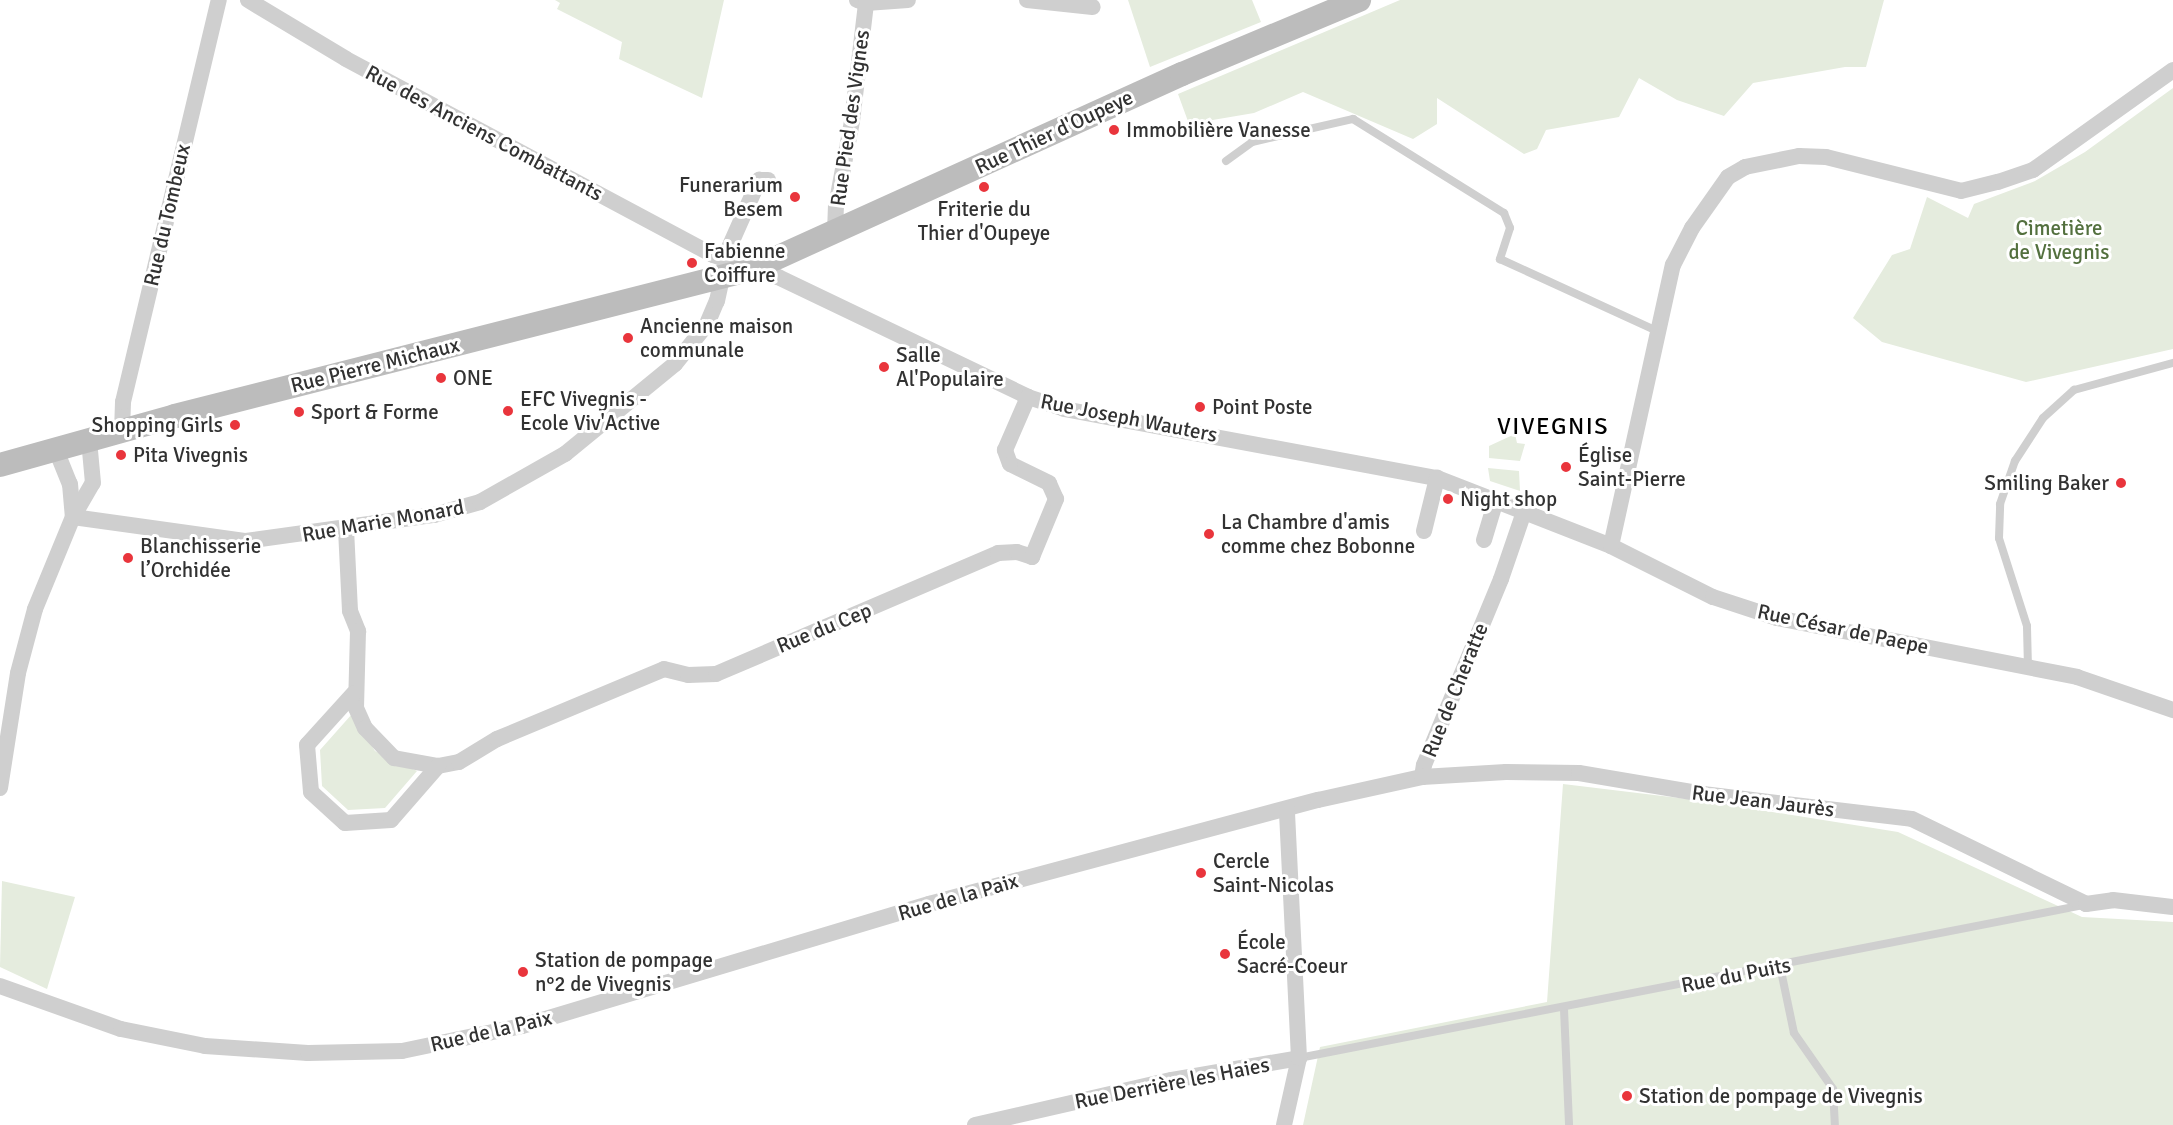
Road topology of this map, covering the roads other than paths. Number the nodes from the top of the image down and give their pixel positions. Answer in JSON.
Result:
{"nodes":[{"id":1,"x":219,"y":0,"type":"edge"},
{"id":2,"x":248,"y":0,"type":"edge"},
{"id":3,"x":908,"y":0,"type":"edge"},
{"id":4,"x":1027,"y":0,"type":"edge"},
{"id":5,"x":1359,"y":0,"type":"edge"},
{"id":6,"x":862,"y":2,"type":"edge"},
{"id":7,"x":1094,"y":8,"type":"dead end"},
{"id":8,"x":2173,"y":70,"type":"edge"},
{"id":9,"x":1226,"y":161,"type":"dead end"},
{"id":10,"x":768,"y":180,"type":"dead end"},
{"id":11,"x":835,"y":233,"type":"junction"},
{"id":12,"x":723,"y":269,"type":"junction"},
{"id":13,"x":752,"y":269,"type":"junction"},
{"id":14,"x":1656,"y":331,"type":"junction"},
{"id":15,"x":2173,"y":363,"type":"edge"},
{"id":16,"x":1028,"y":398,"type":"junction"},
{"id":17,"x":122,"y":431,"type":"junction"},
{"id":18,"x":89,"y":440,"type":"junction"},
{"id":19,"x":56,"y":450,"type":"junction"},
{"id":20,"x":0,"y":465,"type":"edge"},
{"id":21,"x":1437,"y":478,"type":"junction"},
{"id":22,"x":1496,"y":500,"type":"junction"},
{"id":23,"x":1524,"y":512,"type":"junction"},
{"id":24,"x":73,"y":517,"type":"junction"},
{"id":25,"x":346,"y":529,"type":"junction"},
{"id":26,"x":1424,"y":531,"type":"dead end"},
{"id":27,"x":1484,"y":540,"type":"dead end"},
{"id":28,"x":1611,"y":546,"type":"junction"},
{"id":29,"x":2028,"y":668,"type":"junction"},
{"id":30,"x":354,"y":693,"type":"junction"},
{"id":31,"x":2173,"y":710,"type":"edge"},
{"id":32,"x":438,"y":766,"type":"junction"},
{"id":33,"x":1422,"y":777,"type":"junction"},
{"id":34,"x":0,"y":788,"type":"edge"},
{"id":35,"x":1287,"y":809,"type":"junction"},
{"id":36,"x":2085,"y":904,"type":"junction"},
{"id":37,"x":2173,"y":907,"type":"edge"},
{"id":38,"x":1780,"y":966,"type":"junction"},
{"id":39,"x":0,"y":986,"type":"edge"},
{"id":40,"x":1564,"y":1009,"type":"junction"},
{"id":41,"x":1299,"y":1058,"type":"junction"},
{"id":42,"x":975,"y":1125,"type":"edge"},
{"id":43,"x":1284,"y":1125,"type":"edge"},
{"id":44,"x":1569,"y":1125,"type":"edge"},
{"id":45,"x":1835,"y":1125,"type":"edge"}],
"edges":[{"from":1,"to":17,"type":"street","name":"Rue du Tombeux"},
{"from":2,"to":12,"type":"street","name":"Rue des Anciens Combattants"},
{"from":3,"to":6,"type":"street","name":"Rue Pied des Vignes"},
{"from":4,"to":7,"type":"street"},
{"from":5,"to":11,"type":"main road","name":"Rue Thier d'Oupeye"},
{"from":6,"to":11,"type":"street","name":"Rue Pied des Vignes"},
{"from":8,"to":14,"type":"street"},
{"from":9,"to":14,"type":"lane"},
{"from":10,"to":12,"type":"street"},
{"from":11,"to":13,"type":"main road","name":"Rue Thier d'Oupeye"},
{"from":12,"to":13,"type":"main road","name":"Rue Pierre Michaux"},
{"from":12,"to":17,"type":"main road","name":"Rue Pierre Michaux"},
{"from":12,"to":25,"type":"street","name":"Rue Marie Monard"},
{"from":13,"to":16,"type":"street","name":"Rue Joseph Wauters"},
{"from":14,"to":28,"type":"street"},
{"from":15,"to":29,"type":"lane"},
{"from":16,"to":21,"type":"street","name":"Rue Joseph Wauters"},
{"from":16,"to":32,"type":"street","name":"Rue du Cep"},
{"from":17,"to":18,"type":"main road","name":"Rue Pierre Michaux"},
{"from":18,"to":19,"type":"main road","name":"Rue Pierre Michaux"},
{"from":18,"to":24,"type":"street"},
{"from":19,"to":20,"type":"main road","name":"Rue Pierre Michaux"},
{"from":19,"to":24,"type":"street"},
{"from":21,"to":22,"type":"street","name":"Rue Joseph Wauters"},
{"from":21,"to":26,"type":"street"},
{"from":22,"to":23,"type":"street","name":"Rue Joseph Wauters"},
{"from":22,"to":27,"type":"street"},
{"from":23,"to":28,"type":"street","name":"Rue César de Paepe"},
{"from":23,"to":33,"type":"street","name":"Rue de Cheratte"},
{"from":24,"to":25,"type":"street","name":"Rue Marie Monard"},
{"from":24,"to":34,"type":"street"},
{"from":25,"to":30,"type":"street","name":"Rue du Cep"},
{"from":28,"to":29,"type":"street","name":"Rue César de Paepe"},
{"from":29,"to":31,"type":"street","name":"Rue César de Paepe"},
{"from":30,"to":32,"type":"street","name":"Rue du Cep"},
{"from":30,"to":32,"type":"street"},
{"from":33,"to":35,"type":"street","name":"Rue de Cheratte"},
{"from":33,"to":36,"type":"street","name":"Rue Jean Jaurès"},
{"from":35,"to":39,"type":"street","name":"Rue de la Paix"},
{"from":35,"to":41,"type":"street"},
{"from":36,"to":37,"type":"street","name":"Rue du Puits"},
{"from":36,"to":38,"type":"lane","name":"Rue du Puits"},
{"from":38,"to":40,"type":"lane","name":"Rue du Puits"},
{"from":38,"to":45,"type":"lane"},
{"from":40,"to":41,"type":"lane","name":"Rue du Puits"},
{"from":40,"to":44,"type":"lane"},
{"from":41,"to":42,"type":"street","name":"Rue Derrière les Haies"},
{"from":41,"to":43,"type":"street"}]}
